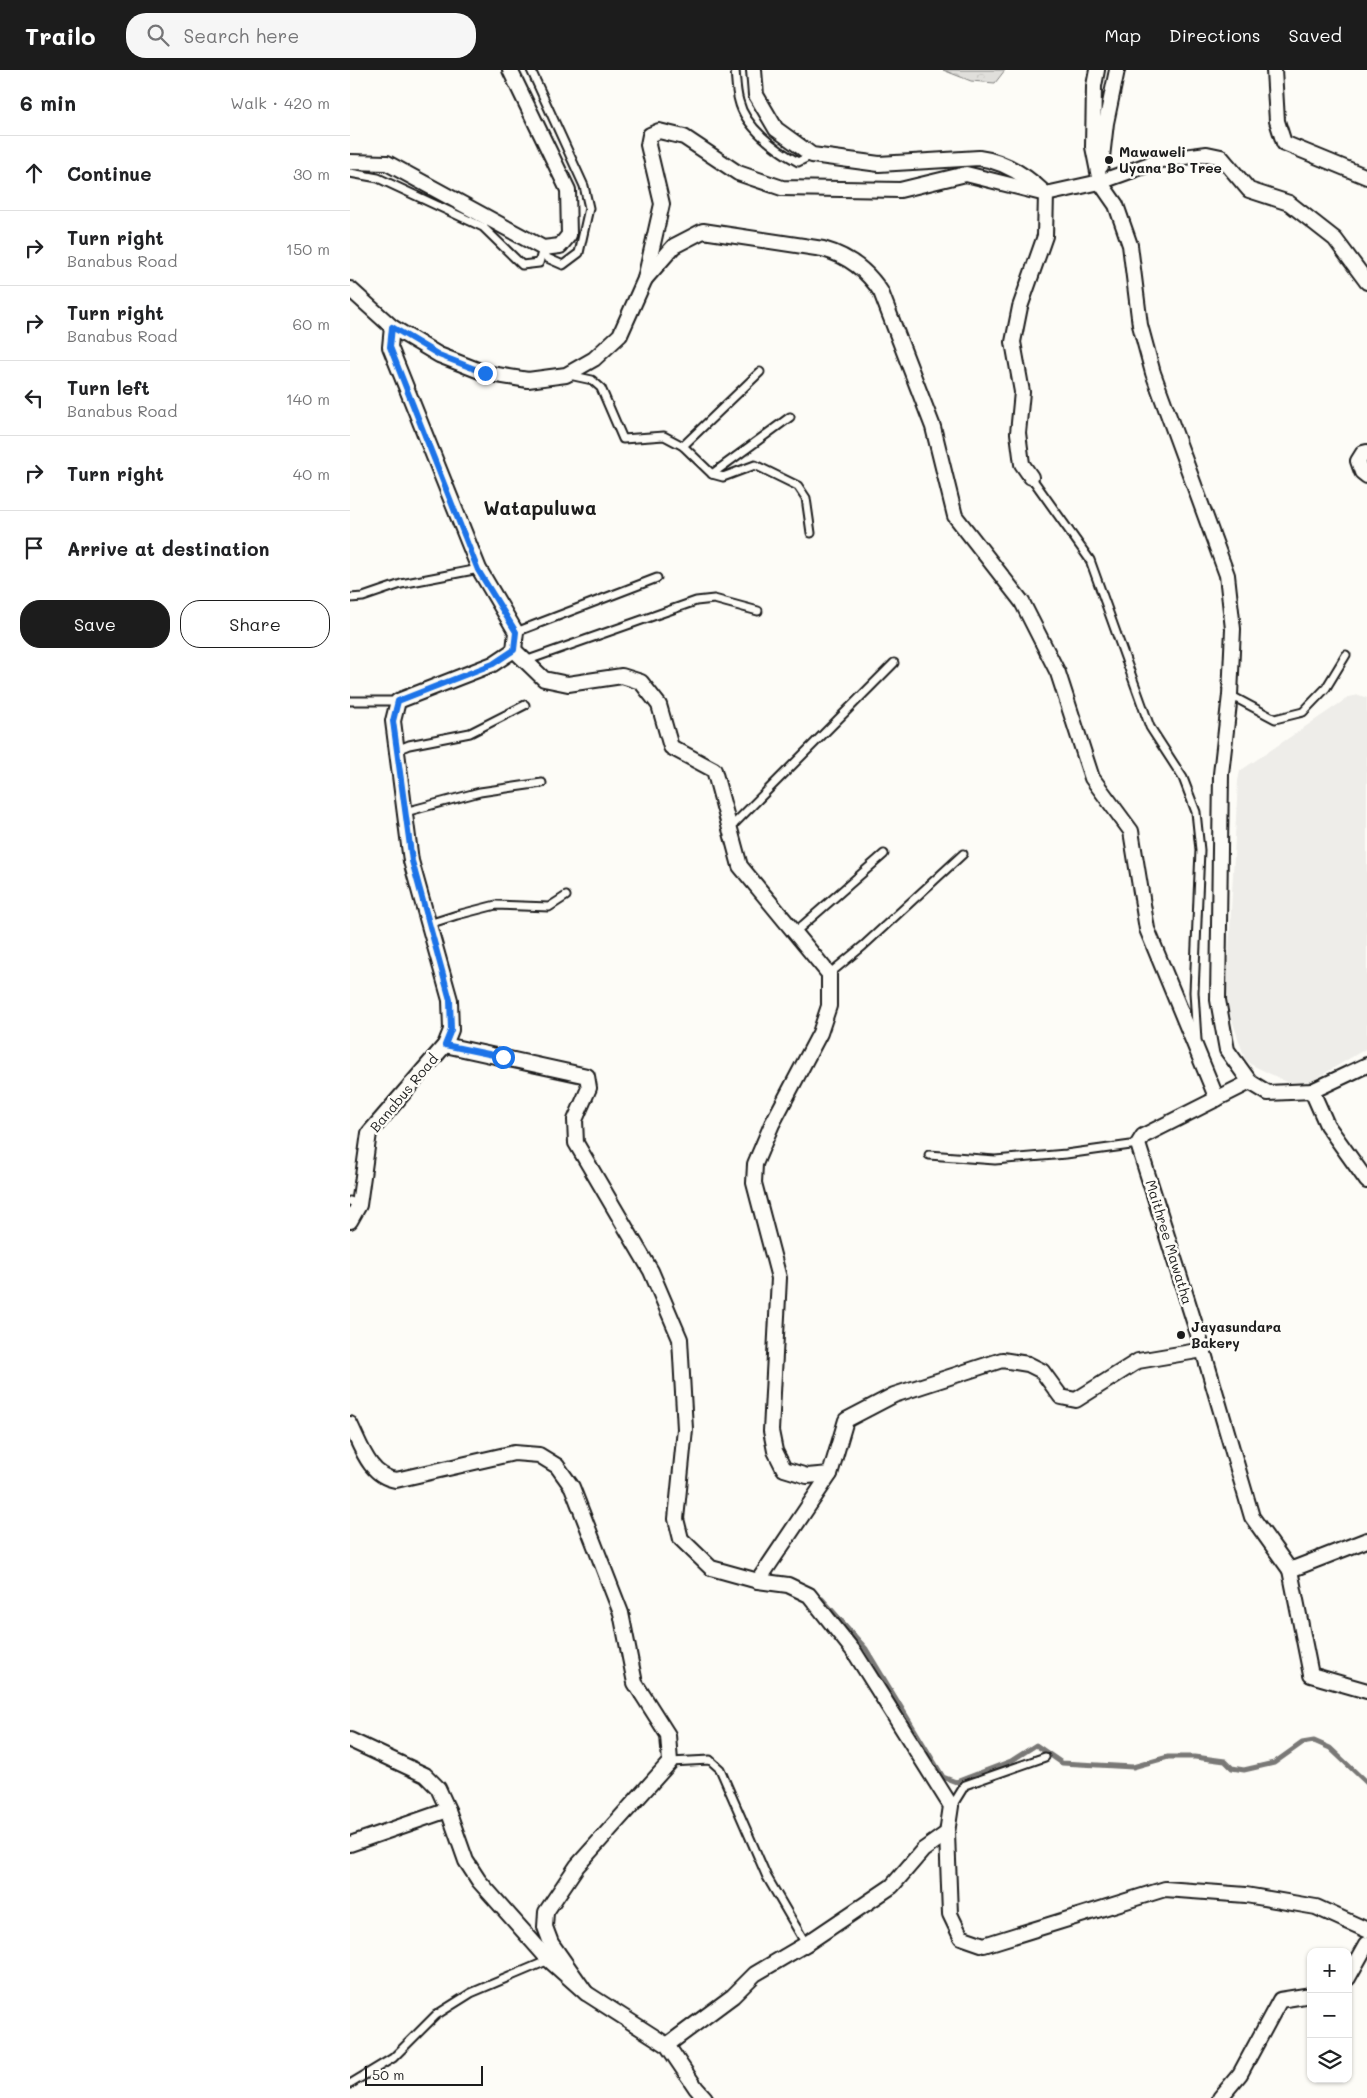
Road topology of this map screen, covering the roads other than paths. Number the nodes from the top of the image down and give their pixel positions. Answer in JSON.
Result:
{"nodes":[{"id":1,"x":510,"y":70,"type":"edge"},
{"id":2,"x":532,"y":70,"type":"edge"},
{"id":3,"x":735,"y":70,"type":"edge"},
{"id":4,"x":754,"y":70,"type":"edge"},
{"id":5,"x":1097,"y":70,"type":"edge"},
{"id":6,"x":1117,"y":70,"type":"edge"},
{"id":7,"x":1274,"y":70,"type":"edge"},
{"id":8,"x":812,"y":155,"type":"junction"},
{"id":9,"x":350,"y":162,"type":"edge"},
{"id":10,"x":350,"y":173,"type":"edge"},
{"id":11,"x":1367,"y":177,"type":"edge"},
{"id":12,"x":1100,"y":182,"type":"junction"},
{"id":13,"x":1046,"y":194,"type":"junction"},
{"id":14,"x":543,"y":248,"type":"junction"},
{"id":15,"x":645,"y":280,"type":"junction"},
{"id":16,"x":1367,"y":282,"type":"edge"},
{"id":17,"x":350,"y":289,"type":"edge"},
{"id":18,"x":392,"y":327,"type":"junction"},
{"id":19,"x":760,"y":372,"type":"dead end"},
{"id":20,"x":566,"y":375,"type":"junction"},
{"id":21,"x":790,"y":417,"type":"dead end"},
{"id":22,"x":683,"y":446,"type":"junction"},
{"id":23,"x":1367,"y":452,"type":"edge"},
{"id":24,"x":712,"y":474,"type":"junction"},
{"id":25,"x":1367,"y":476,"type":"edge"},
{"id":26,"x":1031,"y":477,"type":"joint"},
{"id":27,"x":811,"y":533,"type":"dead end"},
{"id":28,"x":478,"y":570,"type":"junction"},
{"id":29,"x":657,"y":578,"type":"dead end"},
{"id":30,"x":350,"y":598,"type":"edge"},
{"id":31,"x":758,"y":611,"type":"dead end"},
{"id":32,"x":516,"y":632,"type":"junction"},
{"id":33,"x":514,"y":650,"type":"junction"},
{"id":34,"x":1346,"y":655,"type":"dead end"},
{"id":35,"x":525,"y":661,"type":"junction"},
{"id":36,"x":894,"y":663,"type":"dead end"},
{"id":37,"x":1230,"y":696,"type":"junction"},
{"id":38,"x":350,"y":701,"type":"edge"},
{"id":39,"x":398,"y":701,"type":"junction"},
{"id":40,"x":525,"y":705,"type":"dead end"},
{"id":41,"x":397,"y":750,"type":"junction"},
{"id":42,"x":542,"y":783,"type":"dead end"},
{"id":43,"x":406,"y":812,"type":"junction"},
{"id":44,"x":730,"y":828,"type":"junction"},
{"id":45,"x":884,"y":854,"type":"dead end"},
{"id":46,"x":962,"y":854,"type":"dead end"},
{"id":47,"x":566,"y":896,"type":"dead end"},
{"id":48,"x":429,"y":924,"type":"junction"},
{"id":49,"x":794,"y":933,"type":"junction"},
{"id":50,"x":829,"y":974,"type":"junction"},
{"id":51,"x":445,"y":1045,"type":"junction"},
{"id":52,"x":1198,"y":1054,"type":"junction"},
{"id":53,"x":1367,"y":1065,"type":"edge"},
{"id":54,"x":1250,"y":1082,"type":"junction"},
{"id":55,"x":1312,"y":1092,"type":"junction"},
{"id":56,"x":1217,"y":1099,"type":"junction"},
{"id":57,"x":1138,"y":1144,"type":"junction"},
{"id":58,"x":929,"y":1155,"type":"dead end"},
{"id":59,"x":1367,"y":1180,"type":"edge"},
{"id":60,"x":355,"y":1203,"type":"edge"},
{"id":61,"x":350,"y":1221,"type":"edge"},
{"id":62,"x":1203,"y":1350,"type":"junction"},
{"id":63,"x":350,"y":1424,"type":"edge"},
{"id":64,"x":830,"y":1474,"type":"junction"},
{"id":65,"x":1367,"y":1540,"type":"edge"},
{"id":66,"x":1290,"y":1570,"type":"junction"},
{"id":67,"x":758,"y":1582,"type":"junction"},
{"id":68,"x":1367,"y":1691,"type":"edge"},
{"id":69,"x":350,"y":1740,"type":"edge"},
{"id":70,"x":1045,"y":1757,"type":"dead end"},
{"id":71,"x":670,"y":1762,"type":"junction"},
{"id":72,"x":951,"y":1806,"type":"junction"},
{"id":73,"x":448,"y":1810,"type":"junction"},
{"id":74,"x":947,"y":1833,"type":"junction"},
{"id":75,"x":350,"y":1844,"type":"edge"},
{"id":76,"x":1367,"y":1930,"type":"edge"},
{"id":77,"x":806,"y":1944,"type":"junction"},
{"id":78,"x":1367,"y":1944,"type":"edge"},
{"id":79,"x":549,"y":1960,"type":"junction"},
{"id":80,"x":1352,"y":1971,"type":"edge"},
{"id":81,"x":586,"y":1993,"type":"junction"},
{"id":82,"x":1307,"y":1996,"type":"edge"},
{"id":83,"x":667,"y":2045,"type":"junction"},
{"id":84,"x":350,"y":2084,"type":"edge"},
{"id":85,"x":705,"y":2098,"type":"edge"},
{"id":86,"x":1220,"y":2098,"type":"edge"}],
"edges":[{"from":1,"to":14,"type":"street"},
{"from":2,"to":14,"type":"lane"},
{"from":3,"to":8,"type":"lane"},
{"from":4,"to":8,"type":"street"},
{"from":5,"to":12,"type":"street"},
{"from":6,"to":12,"type":"street"},
{"from":7,"to":11,"type":"street"},
{"from":8,"to":13,"type":"street"},
{"from":9,"to":14,"type":"street"},
{"from":10,"to":14,"type":"lane"},
{"from":12,"to":13,"type":"street"},
{"from":12,"to":16,"type":"street"},
{"from":12,"to":37,"type":"street"},
{"from":13,"to":15,"type":"street"},
{"from":13,"to":26,"type":"street"},
{"from":15,"to":20,"type":"street"},
{"from":15,"to":52,"type":"street"},
{"from":17,"to":18,"type":"street"},
{"from":18,"to":20,"type":"street"},
{"from":18,"to":28,"type":"street"},
{"from":19,"to":22,"type":"lane"},
{"from":20,"to":22,"type":"lane"},
{"from":21,"to":24,"type":"lane"},
{"from":22,"to":24,"type":"lane"},
{"from":23,"to":25,"type":"street"},
{"from":24,"to":27,"type":"lane"},
{"from":26,"to":52,"type":"lane"},
{"from":28,"to":30,"type":"lane"},
{"from":28,"to":32,"type":"street"},
{"from":29,"to":32,"type":"lane"},
{"from":31,"to":35,"type":"lane"},
{"from":32,"to":33,"type":"street"},
{"from":33,"to":35,"type":"street"},
{"from":33,"to":39,"type":"street"},
{"from":34,"to":37,"type":"lane"},
{"from":35,"to":44,"type":"street"},
{"from":36,"to":44,"type":"lane"},
{"from":37,"to":54,"type":"street"},
{"from":38,"to":39,"type":"lane"},
{"from":39,"to":41,"type":"street","name":"Banabus Road"},
{"from":40,"to":41,"type":"lane"},
{"from":41,"to":43,"type":"street","name":"Banabus Road"},
{"from":42,"to":43,"type":"lane"},
{"from":43,"to":48,"type":"street","name":"Banabus Road"},
{"from":44,"to":49,"type":"street"},
{"from":45,"to":49,"type":"lane"},
{"from":46,"to":50,"type":"lane"},
{"from":47,"to":48,"type":"lane"},
{"from":48,"to":51,"type":"street","name":"Banabus Road"},
{"from":49,"to":50,"type":"street"},
{"from":50,"to":64,"type":"street"},
{"from":51,"to":60,"type":"street","name":"Banabus Road"},
{"from":51,"to":67,"type":"street"},
{"from":52,"to":56,"type":"street"},
{"from":53,"to":55,"type":"street"},
{"from":54,"to":55,"type":"street"},
{"from":54,"to":56,"type":"street"},
{"from":55,"to":59,"type":"street"},
{"from":56,"to":57,"type":"street"},
{"from":57,"to":58,"type":"lane"},
{"from":57,"to":62,"type":"street","name":"Maithree Mawatha"},
{"from":60,"to":61,"type":"street","name":"Banabus Road"},
{"from":62,"to":64,"type":"street"},
{"from":62,"to":66,"type":"street","name":"Maithree Mawatha"},
{"from":63,"to":71,"type":"street"},
{"from":64,"to":67,"type":"street"},
{"from":65,"to":66,"type":"street"},
{"from":66,"to":68,"type":"street"},
{"from":67,"to":72,"type":"street"},
{"from":69,"to":73,"type":"street"},
{"from":70,"to":72,"type":"lane"},
{"from":71,"to":77,"type":"lane"},
{"from":71,"to":81,"type":"street"},
{"from":72,"to":74,"type":"street"},
{"from":73,"to":75,"type":"street"},
{"from":73,"to":79,"type":"street"},
{"from":74,"to":76,"type":"street"},
{"from":74,"to":77,"type":"street"},
{"from":77,"to":83,"type":"street"},
{"from":78,"to":80,"type":"street"},
{"from":79,"to":81,"type":"street"},
{"from":79,"to":84,"type":"lane"},
{"from":81,"to":83,"type":"street"},
{"from":82,"to":86,"type":"street"},
{"from":83,"to":85,"type":"street"}]}
